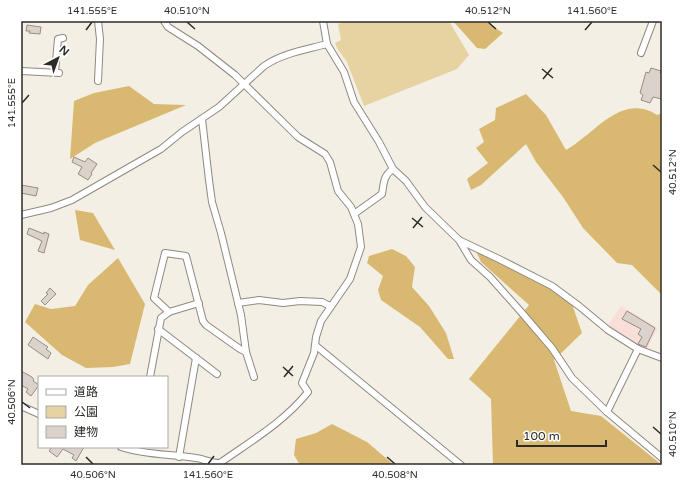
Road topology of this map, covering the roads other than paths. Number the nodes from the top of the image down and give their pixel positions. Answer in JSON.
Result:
{"nodes":[{"id":1,"x":98,"y":21,"type":"edge"},
{"id":2,"x":164,"y":21,"type":"edge"},
{"id":3,"x":324,"y":21,"type":"edge"},
{"id":4,"x":654,"y":21,"type":"edge"},
{"id":5,"x":63,"y":38,"type":"dead end"},
{"id":6,"x":327,"y":44,"type":"junction"},
{"id":7,"x":641,"y":53,"type":"dead end"},
{"id":8,"x":21,"y":71,"type":"edge"},
{"id":9,"x":98,"y":81,"type":"dead end"},
{"id":10,"x":244,"y":85,"type":"junction"},
{"id":11,"x":202,"y":119,"type":"junction"},
{"id":12,"x":393,"y":169,"type":"junction"},
{"id":13,"x":354,"y":214,"type":"junction"},
{"id":14,"x":21,"y":215,"type":"edge"},
{"id":15,"x":459,"y":240,"type":"junction"},
{"id":16,"x":238,"y":302,"type":"junction"},
{"id":17,"x":198,"y":303,"type":"junction"},
{"id":18,"x":330,"y":306,"type":"junction"},
{"id":19,"x":169,"y":312,"type":"junction"},
{"id":20,"x":158,"y":329,"type":"junction"},
{"id":21,"x":315,"y":345,"type":"junction"},
{"id":22,"x":638,"y":349,"type":"junction"},
{"id":23,"x":246,"y":352,"type":"junction"},
{"id":24,"x":196,"y":358,"type":"junction"},
{"id":25,"x":662,"y":358,"type":"edge"},
{"id":26,"x":217,"y":374,"type":"dead end"},
{"id":27,"x":150,"y":376,"type":"edge"},
{"id":28,"x":254,"y":377,"type":"dead end"},
{"id":29,"x":21,"y":406,"type":"edge"},
{"id":30,"x":607,"y":412,"type":"junction"},
{"id":31,"x":38,"y":414,"type":"edge"},
{"id":32,"x":137,"y":449,"type":"edge"},
{"id":33,"x":179,"y":457,"type":"junction"},
{"id":34,"x":662,"y":458,"type":"edge"},
{"id":35,"x":461,"y":465,"type":"edge"}],
"edges":[{"from":1,"to":9,"type":"street"},
{"from":2,"to":10,"type":"street"},
{"from":3,"to":6,"type":"street"},
{"from":4,"to":7,"type":"street"},
{"from":5,"to":8,"type":"street"},
{"from":6,"to":10,"type":"street"},
{"from":6,"to":12,"type":"street"},
{"from":10,"to":11,"type":"street"},
{"from":10,"to":13,"type":"street"},
{"from":11,"to":14,"type":"street"},
{"from":11,"to":16,"type":"street"},
{"from":12,"to":13,"type":"street"},
{"from":12,"to":15,"type":"street"},
{"from":13,"to":18,"type":"street"},
{"from":15,"to":22,"type":"street"},
{"from":15,"to":30,"type":"street"},
{"from":16,"to":18,"type":"street"},
{"from":16,"to":23,"type":"street"},
{"from":17,"to":19,"type":"street"},
{"from":17,"to":19,"type":"street"},
{"from":17,"to":23,"type":"street"},
{"from":18,"to":21,"type":"street"},
{"from":19,"to":20,"type":"street"},
{"from":20,"to":24,"type":"street"},
{"from":20,"to":27,"type":"street"},
{"from":21,"to":33,"type":"street"},
{"from":21,"to":35,"type":"street"},
{"from":22,"to":25,"type":"street"},
{"from":22,"to":30,"type":"street"},
{"from":23,"to":28,"type":"street"},
{"from":24,"to":26,"type":"street"},
{"from":24,"to":33,"type":"street"},
{"from":29,"to":31,"type":"street"},
{"from":30,"to":34,"type":"street"},
{"from":32,"to":33,"type":"street"}]}
